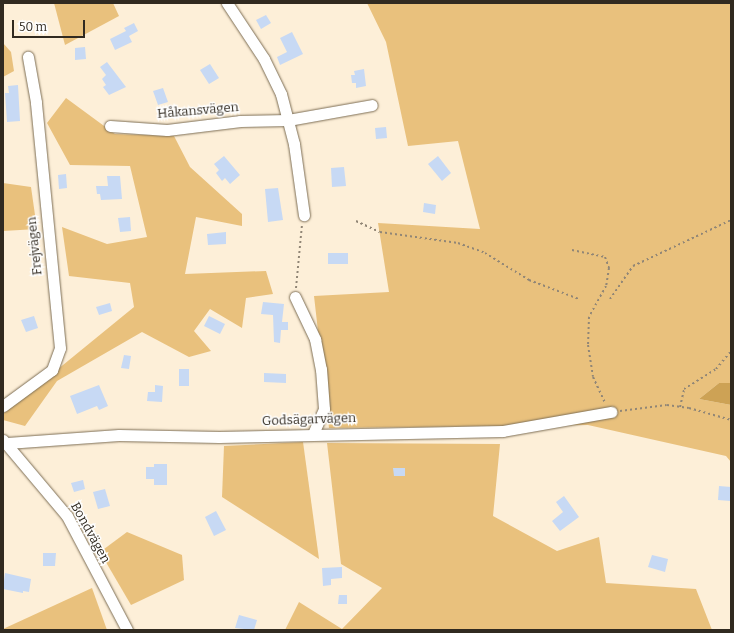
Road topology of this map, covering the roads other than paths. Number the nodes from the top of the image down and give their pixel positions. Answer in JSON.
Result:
{"nodes":[{"id":1,"x":227,"y":3,"type":"edge"},
{"id":2,"x":28,"y":57,"type":"dead end"},
{"id":3,"x":372,"y":105,"type":"dead end"},
{"id":4,"x":288,"y":120,"type":"junction"},
{"id":5,"x":110,"y":126,"type":"dead end"},
{"id":6,"x":304,"y":215,"type":"road end"},
{"id":7,"x":295,"y":297,"type":"road end"},
{"id":8,"x":3,"y":406,"type":"edge"},
{"id":9,"x":610,"y":412,"type":"road end"},
{"id":10,"x":313,"y":434,"type":"junction"},
{"id":11,"x":5,"y":441,"type":"edge"},
{"id":12,"x":127,"y":630,"type":"edge"}],
"edges":[{"from":1,"to":4,"type":"street"},
{"from":2,"to":8,"type":"street","name":"Frejvägen"},
{"from":3,"to":4,"type":"street","name":"Håkansvägen"},
{"from":4,"to":5,"type":"street","name":"Håkansvägen"},
{"from":4,"to":6,"type":"street"},
{"from":7,"to":10,"type":"street"},
{"from":9,"to":10,"type":"street","name":"Godsägarvägen"},
{"from":10,"to":11,"type":"street","name":"Godsägarvägen"},
{"from":11,"to":12,"type":"street","name":"Bondvägen"}]}
